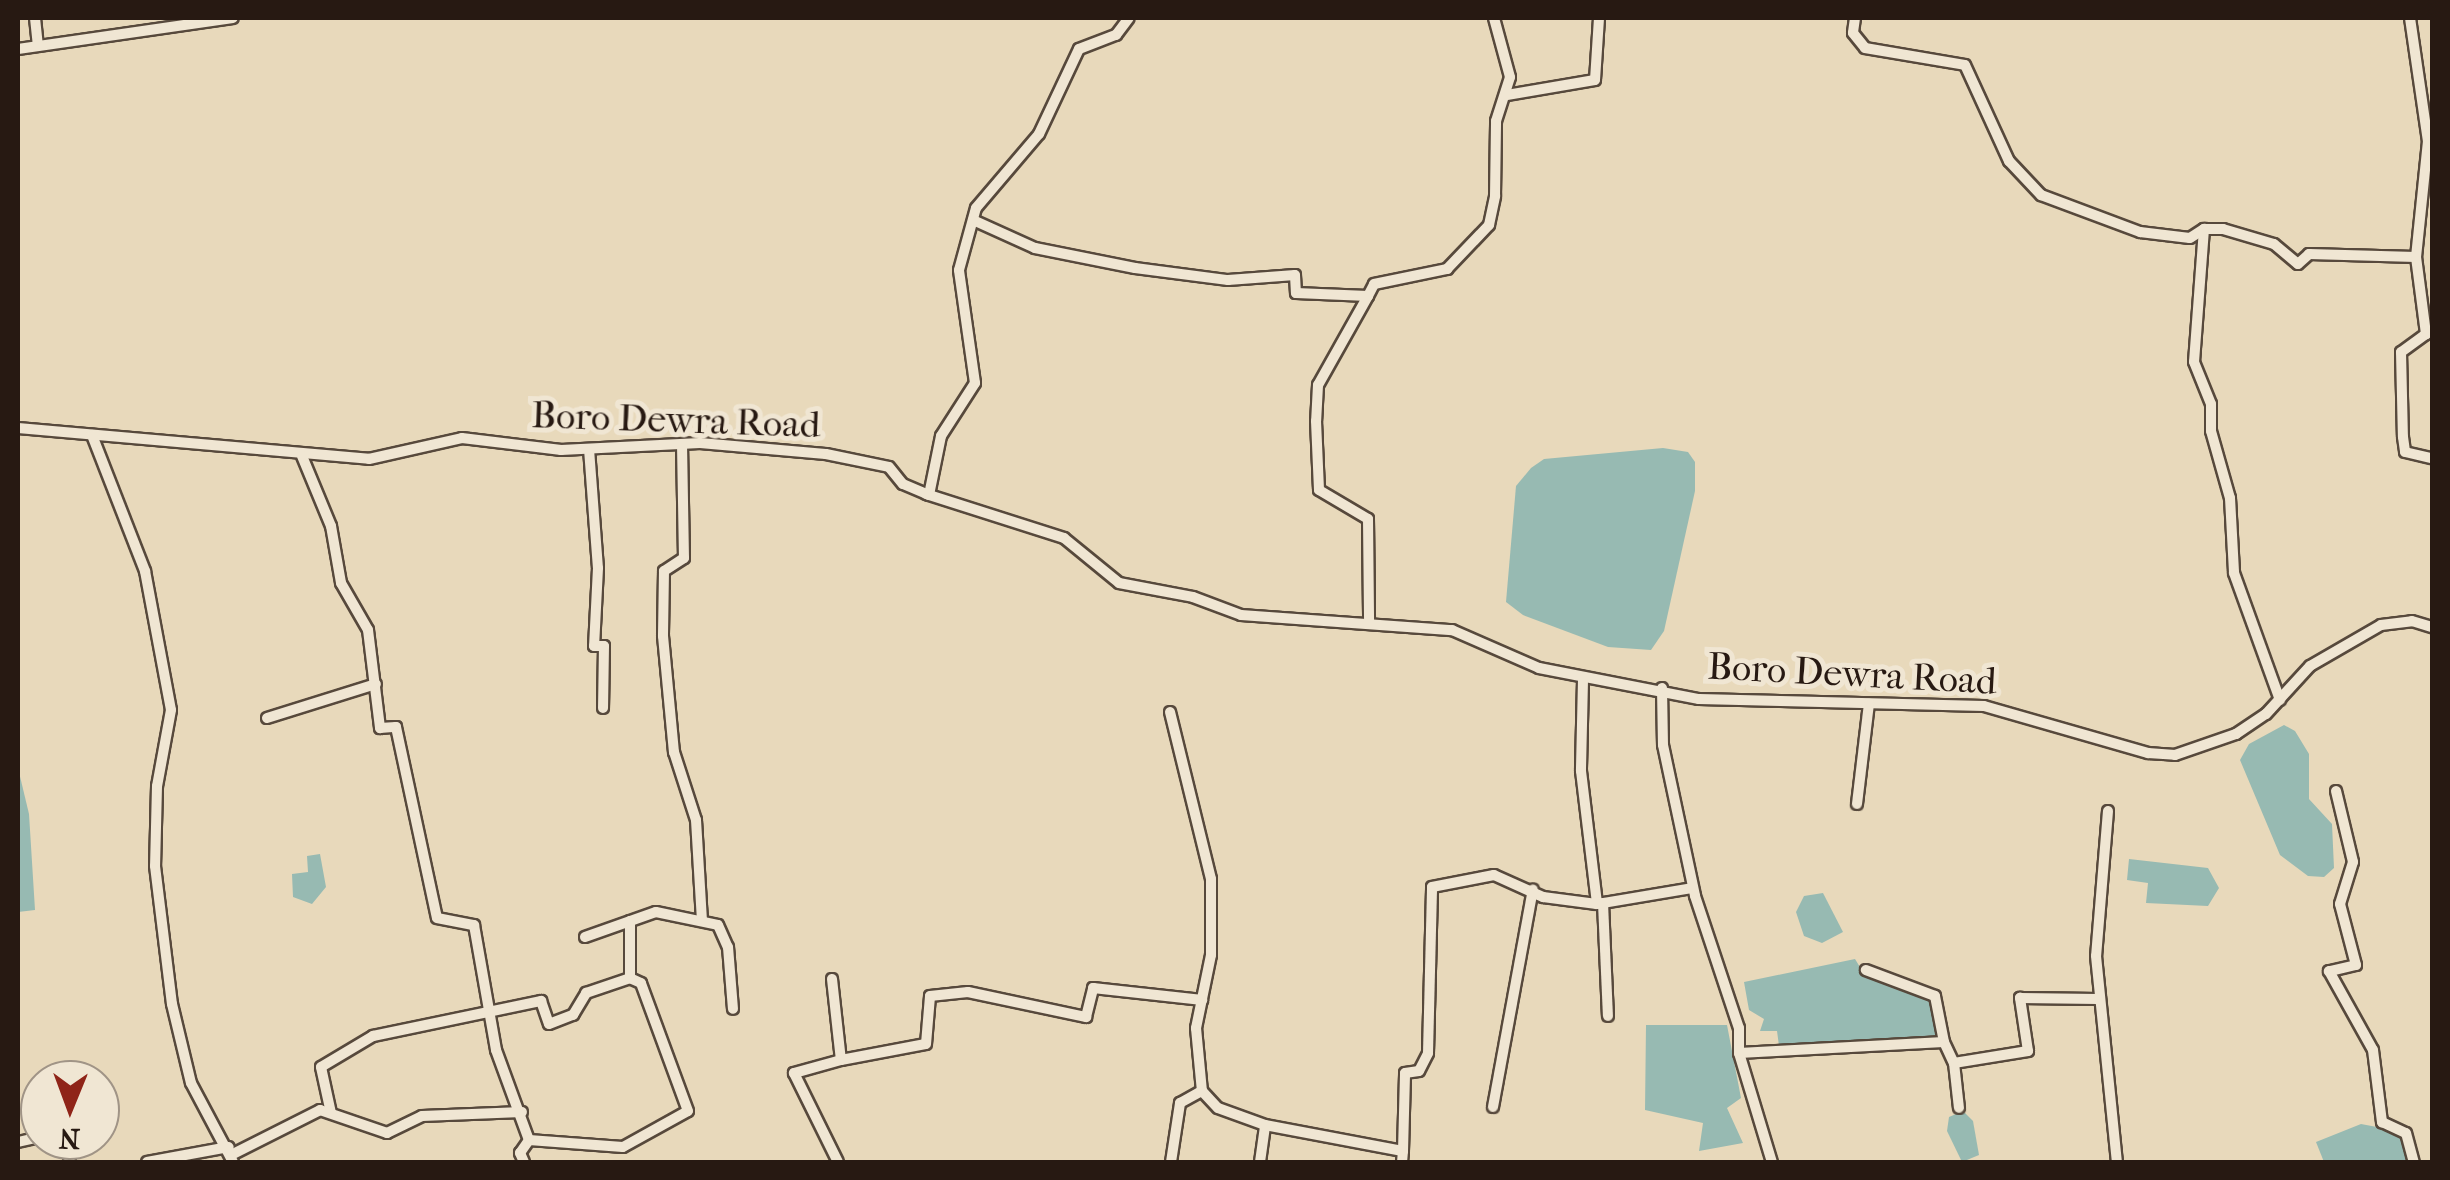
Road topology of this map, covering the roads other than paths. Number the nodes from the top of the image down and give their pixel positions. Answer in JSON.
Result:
{"nodes":[{"id":1,"x":34,"y":18,"type":"edge"},
{"id":2,"x":233,"y":18,"type":"edge"},
{"id":3,"x":1129,"y":18,"type":"edge"},
{"id":4,"x":1494,"y":18,"type":"edge"},
{"id":5,"x":1598,"y":18,"type":"edge"},
{"id":6,"x":1854,"y":18,"type":"edge"},
{"id":7,"x":2410,"y":18,"type":"edge"},
{"id":8,"x":38,"y":46,"type":"junction"},
{"id":9,"x":18,"y":50,"type":"edge"},
{"id":10,"x":1507,"y":95,"type":"junction"},
{"id":11,"x":2428,"y":166,"type":"edge"},
{"id":12,"x":973,"y":220,"type":"junction"},
{"id":13,"x":2204,"y":229,"type":"junction"},
{"id":14,"x":2416,"y":257,"type":"junction"},
{"id":15,"x":1368,"y":296,"type":"junction"},
{"id":16,"x":18,"y":428,"type":"edge"},
{"id":17,"x":92,"y":435,"type":"junction"},
{"id":18,"x":682,"y":444,"type":"junction"},
{"id":19,"x":589,"y":449,"type":"junction"},
{"id":20,"x":302,"y":456,"type":"junction"},
{"id":21,"x":2432,"y":458,"type":"edge"},
{"id":22,"x":929,"y":495,"type":"junction"},
{"id":23,"x":1369,"y":621,"type":"junction"},
{"id":24,"x":2432,"y":628,"type":"edge"},
{"id":25,"x":1583,"y":680,"type":"junction"},
{"id":26,"x":376,"y":684,"type":"junction"},
{"id":27,"x":1662,"y":688,"type":"junction"},
{"id":28,"x":2280,"y":700,"type":"junction"},
{"id":29,"x":1869,"y":704,"type":"junction"},
{"id":30,"x":603,"y":708,"type":"dead end"},
{"id":31,"x":1170,"y":712,"type":"dead end"},
{"id":32,"x":267,"y":718,"type":"dead end"},
{"id":33,"x":2336,"y":791,"type":"dead end"},
{"id":34,"x":1857,"y":804,"type":"dead end"},
{"id":35,"x":2108,"y":811,"type":"dead end"},
{"id":36,"x":1693,"y":888,"type":"junction"},
{"id":37,"x":1532,"y":890,"type":"junction"},
{"id":38,"x":1600,"y":904,"type":"junction"},
{"id":39,"x":630,"y":921,"type":"junction"},
{"id":40,"x":702,"y":921,"type":"junction"},
{"id":41,"x":585,"y":937,"type":"dead end"},
{"id":42,"x":1866,"y":970,"type":"dead end"},
{"id":43,"x":630,"y":978,"type":"junction"},
{"id":44,"x":832,"y":979,"type":"dead end"},
{"id":45,"x":1202,"y":1000,"type":"junction"},
{"id":46,"x":2098,"y":1000,"type":"junction"},
{"id":47,"x":733,"y":1009,"type":"dead end"},
{"id":48,"x":489,"y":1012,"type":"junction"},
{"id":49,"x":1608,"y":1016,"type":"dead end"},
{"id":50,"x":1944,"y":1042,"type":"junction"},
{"id":51,"x":1739,"y":1053,"type":"junction"},
{"id":52,"x":841,"y":1060,"type":"junction"},
{"id":53,"x":1954,"y":1064,"type":"junction"},
{"id":54,"x":1202,"y":1091,"type":"junction"},
{"id":55,"x":1493,"y":1106,"type":"dead end"},
{"id":56,"x":1959,"y":1108,"type":"dead end"},
{"id":57,"x":522,"y":1112,"type":"junction"},
{"id":58,"x":331,"y":1113,"type":"junction"},
{"id":59,"x":1264,"y":1124,"type":"junction"},
{"id":60,"x":529,"y":1140,"type":"junction"},
{"id":61,"x":231,"y":1155,"type":"edge"},
{"id":62,"x":1403,"y":1157,"type":"edge"},
{"id":63,"x":147,"y":1162,"type":"edge"},
{"id":64,"x":524,"y":1162,"type":"edge"},
{"id":65,"x":838,"y":1162,"type":"edge"},
{"id":66,"x":1172,"y":1162,"type":"edge"},
{"id":67,"x":1260,"y":1162,"type":"edge"},
{"id":68,"x":1772,"y":1162,"type":"edge"},
{"id":69,"x":2117,"y":1162,"type":"edge"},
{"id":70,"x":2414,"y":1162,"type":"edge"}],
"edges":[{"from":1,"to":8,"type":"street"},
{"from":2,"to":8,"type":"street"},
{"from":3,"to":12,"type":"street"},
{"from":4,"to":10,"type":"street"},
{"from":5,"to":10,"type":"street"},
{"from":6,"to":13,"type":"street"},
{"from":7,"to":11,"type":"street"},
{"from":8,"to":9,"type":"street"},
{"from":10,"to":15,"type":"street"},
{"from":11,"to":14,"type":"street"},
{"from":12,"to":15,"type":"street"},
{"from":12,"to":22,"type":"street"},
{"from":13,"to":14,"type":"street"},
{"from":13,"to":28,"type":"street"},
{"from":14,"to":21,"type":"street"},
{"from":15,"to":23,"type":"street"},
{"from":16,"to":17,"type":"street","name":"Boro Dewra Road"},
{"from":17,"to":20,"type":"street","name":"Boro Dewra Road"},
{"from":17,"to":61,"type":"street"},
{"from":18,"to":19,"type":"street","name":"Boro Dewra Road"},
{"from":18,"to":22,"type":"street","name":"Boro Dewra Road"},
{"from":18,"to":40,"type":"street"},
{"from":19,"to":20,"type":"street","name":"Boro Dewra Road"},
{"from":19,"to":30,"type":"street"},
{"from":20,"to":26,"type":"street"},
{"from":22,"to":23,"type":"street","name":"Boro Dewra Road"},
{"from":23,"to":25,"type":"street","name":"Boro Dewra Road"},
{"from":24,"to":28,"type":"street","name":"Boro Dewra Road"},
{"from":25,"to":27,"type":"street","name":"Boro Dewra Road"},
{"from":25,"to":38,"type":"street"},
{"from":26,"to":32,"type":"street"},
{"from":26,"to":48,"type":"street"},
{"from":27,"to":29,"type":"street","name":"Boro Dewra Road"},
{"from":27,"to":36,"type":"street"},
{"from":28,"to":29,"type":"street","name":"Boro Dewra Road"},
{"from":29,"to":34,"type":"street"},
{"from":31,"to":45,"type":"street"},
{"from":33,"to":70,"type":"street"},
{"from":35,"to":46,"type":"street"},
{"from":36,"to":38,"type":"street"},
{"from":36,"to":51,"type":"street"},
{"from":37,"to":38,"type":"street"},
{"from":37,"to":55,"type":"street"},
{"from":37,"to":62,"type":"street"},
{"from":38,"to":49,"type":"street"},
{"from":39,"to":40,"type":"street"},
{"from":39,"to":41,"type":"street"},
{"from":39,"to":43,"type":"street"},
{"from":40,"to":47,"type":"street"},
{"from":42,"to":50,"type":"street"},
{"from":43,"to":48,"type":"street"},
{"from":43,"to":60,"type":"street"},
{"from":44,"to":52,"type":"street"},
{"from":45,"to":52,"type":"street"},
{"from":45,"to":54,"type":"street"},
{"from":46,"to":53,"type":"street"},
{"from":46,"to":69,"type":"street"},
{"from":48,"to":57,"type":"street"},
{"from":48,"to":58,"type":"street"},
{"from":50,"to":51,"type":"street"},
{"from":50,"to":53,"type":"street"},
{"from":51,"to":68,"type":"street"},
{"from":52,"to":65,"type":"street"},
{"from":53,"to":56,"type":"street"},
{"from":54,"to":59,"type":"street"},
{"from":54,"to":66,"type":"street"},
{"from":57,"to":58,"type":"street"},
{"from":57,"to":60,"type":"street"},
{"from":58,"to":61,"type":"street"},
{"from":59,"to":62,"type":"street"},
{"from":59,"to":67,"type":"street"},
{"from":60,"to":64,"type":"street"},
{"from":61,"to":63,"type":"street"}]}
